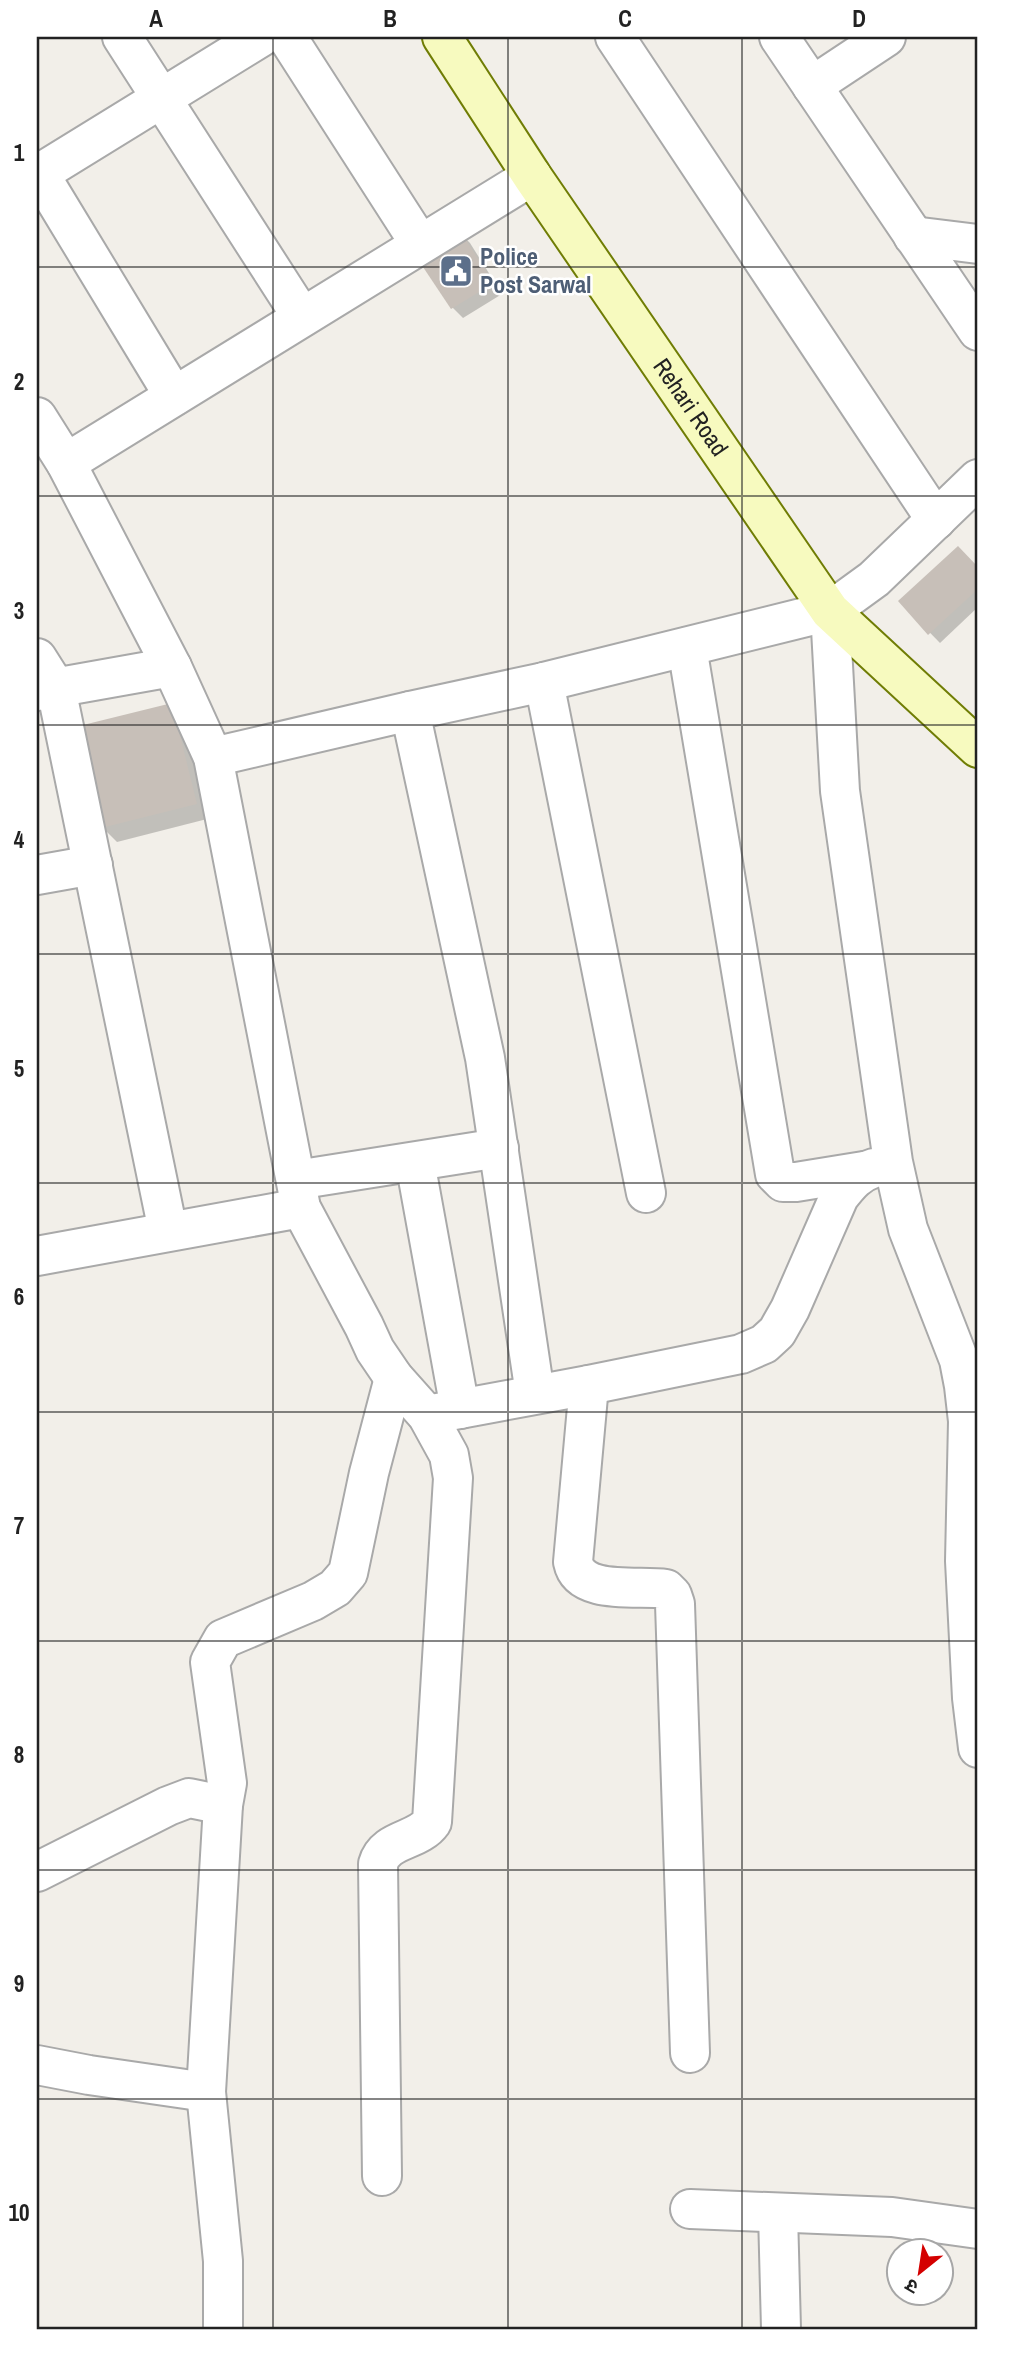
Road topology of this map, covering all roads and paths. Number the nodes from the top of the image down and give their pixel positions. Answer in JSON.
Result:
{"nodes":[{"id":1,"x":121,"y":37,"type":"edge"},
{"id":2,"x":261,"y":37,"type":"edge"},
{"id":3,"x":287,"y":37,"type":"edge"},
{"id":4,"x":442,"y":37,"type":"edge"},
{"id":5,"x":615,"y":37,"type":"edge"},
{"id":6,"x":779,"y":37,"type":"edge"},
{"id":7,"x":886,"y":37,"type":"edge"},
{"id":8,"x":812,"y":86,"type":"junction"},
{"id":9,"x":161,"y":98,"type":"junction"},
{"id":10,"x":37,"y":173,"type":"edge"},
{"id":11,"x":532,"y":176,"type":"junction"},
{"id":12,"x":913,"y":236,"type":"junction"},
{"id":13,"x":420,"y":244,"type":"junction"},
{"id":14,"x":978,"y":244,"type":"edge"},
{"id":15,"x":302,"y":317,"type":"junction"},
{"id":16,"x":978,"y":331,"type":"edge"},
{"id":17,"x":174,"y":396,"type":"junction"},
{"id":18,"x":37,"y":417,"type":"edge"},
{"id":19,"x":66,"y":463,"type":"junction"},
{"id":20,"x":978,"y":479,"type":"edge"},
{"id":21,"x":936,"y":520,"type":"junction"},
{"id":22,"x":830,"y":611,"type":"junction"},
{"id":23,"x":687,"y":647,"type":"junction"},
{"id":24,"x":172,"y":667,"type":"junction"},
{"id":25,"x":43,"y":679,"type":"edge"},
{"id":26,"x":544,"y":682,"type":"junction"},
{"id":27,"x":410,"y":710,"type":"junction"},
{"id":28,"x":978,"y":748,"type":"edge"},
{"id":29,"x":213,"y":757,"type":"junction"},
{"id":30,"x":93,"y":865,"type":"junction"},
{"id":31,"x":37,"y":875,"type":"edge"},
{"id":32,"x":499,"y":1149,"type":"junction"},
{"id":33,"x":415,"y":1161,"type":"junction"},
{"id":34,"x":879,"y":1167,"type":"junction"},
{"id":35,"x":646,"y":1193,"type":"dead end"},
{"id":36,"x":298,"y":1194,"type":"junction"},
{"id":37,"x":168,"y":1231,"type":"junction"},
{"id":38,"x":37,"y":1256,"type":"edge"},
{"id":39,"x":394,"y":1378,"type":"junction"},
{"id":40,"x":589,"y":1385,"type":"junction"},
{"id":41,"x":535,"y":1394,"type":"junction"},
{"id":42,"x":443,"y":1412,"type":"junction"},
{"id":43,"x":978,"y":1748,"type":"edge"},
{"id":44,"x":223,"y":1805,"type":"junction"},
{"id":45,"x":37,"y":1872,"type":"edge"},
{"id":46,"x":690,"y":2053,"type":"dead end"},
{"id":47,"x":37,"y":2066,"type":"edge"},
{"id":48,"x":206,"y":2092,"type":"junction"},
{"id":49,"x":382,"y":2176,"type":"dead end"},
{"id":50,"x":690,"y":2209,"type":"dead end"},
{"id":51,"x":778,"y":2213,"type":"junction"},
{"id":52,"x":978,"y":2229,"type":"edge"},
{"id":53,"x":223,"y":2329,"type":"edge"},
{"id":54,"x":781,"y":2329,"type":"edge"}],
"edges":[{"from":1,"to":9,"type":"street"},
{"from":2,"to":9,"type":"street"},
{"from":3,"to":13,"type":"street"},
{"from":4,"to":11,"type":"main road","name":"Rehari Road"},
{"from":5,"to":21,"type":"street"},
{"from":6,"to":8,"type":"street"},
{"from":7,"to":8,"type":"street"},
{"from":8,"to":12,"type":"street"},
{"from":9,"to":10,"type":"street"},
{"from":9,"to":15,"type":"street"},
{"from":10,"to":17,"type":"street"},
{"from":11,"to":13,"type":"street"},
{"from":11,"to":22,"type":"main road","name":"Rehari Road"},
{"from":12,"to":14,"type":"street"},
{"from":12,"to":16,"type":"street"},
{"from":13,"to":15,"type":"street"},
{"from":15,"to":17,"type":"street"},
{"from":17,"to":19,"type":"street"},
{"from":18,"to":19,"type":"street"},
{"from":19,"to":24,"type":"street"},
{"from":20,"to":21,"type":"street"},
{"from":21,"to":22,"type":"street"},
{"from":22,"to":23,"type":"street"},
{"from":22,"to":28,"type":"main road","name":"Rehari Road"},
{"from":22,"to":34,"type":"street"},
{"from":23,"to":26,"type":"street"},
{"from":23,"to":34,"type":"street"},
{"from":24,"to":25,"type":"street"},
{"from":24,"to":29,"type":"street"},
{"from":25,"to":30,"type":"street"},
{"from":26,"to":27,"type":"street"},
{"from":26,"to":35,"type":"street"},
{"from":27,"to":29,"type":"street"},
{"from":27,"to":32,"type":"street"},
{"from":29,"to":36,"type":"street"},
{"from":30,"to":31,"type":"street"},
{"from":30,"to":37,"type":"street"},
{"from":32,"to":33,"type":"street"},
{"from":32,"to":41,"type":"street"},
{"from":33,"to":36,"type":"street"},
{"from":33,"to":42,"type":"street"},
{"from":34,"to":40,"type":"street"},
{"from":34,"to":43,"type":"street"},
{"from":36,"to":37,"type":"street"},
{"from":36,"to":39,"type":"street"},
{"from":37,"to":38,"type":"street"},
{"from":39,"to":42,"type":"street"},
{"from":39,"to":44,"type":"street"},
{"from":40,"to":41,"type":"street"},
{"from":40,"to":46,"type":"street"},
{"from":41,"to":42,"type":"street"},
{"from":42,"to":49,"type":"street"},
{"from":44,"to":45,"type":"street"},
{"from":44,"to":48,"type":"street"},
{"from":47,"to":48,"type":"street"},
{"from":48,"to":53,"type":"street"},
{"from":50,"to":51,"type":"street"},
{"from":51,"to":52,"type":"street"},
{"from":51,"to":54,"type":"street"}]}
